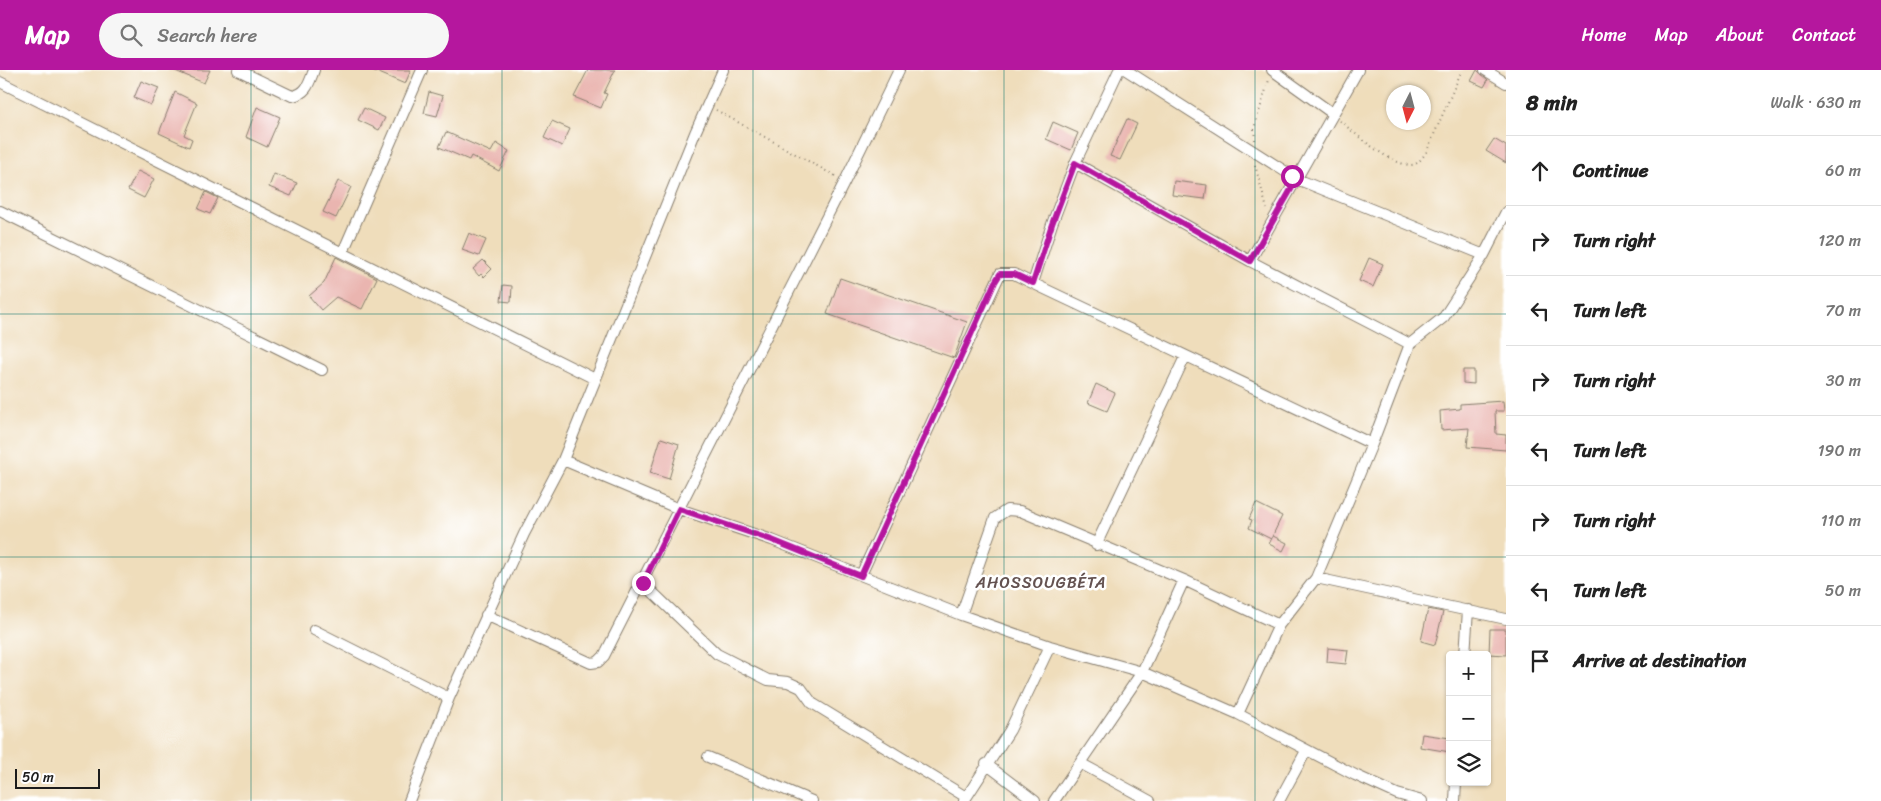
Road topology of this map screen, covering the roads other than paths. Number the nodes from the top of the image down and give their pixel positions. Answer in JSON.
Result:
{"nodes":[{"id":1,"x":238,"y":70,"type":"edge"},
{"id":2,"x":314,"y":70,"type":"edge"},
{"id":3,"x":422,"y":70,"type":"edge"},
{"id":4,"x":723,"y":70,"type":"edge"},
{"id":5,"x":899,"y":70,"type":"edge"},
{"id":6,"x":1119,"y":70,"type":"edge"},
{"id":7,"x":1126,"y":70,"type":"edge"},
{"id":8,"x":1358,"y":70,"type":"edge"},
{"id":9,"x":1485,"y":70,"type":"edge"},
{"id":10,"x":1270,"y":74,"type":"edge"},
{"id":11,"x":0,"y":82,"type":"edge"},
{"id":12,"x":1506,"y":83,"type":"edge"},
{"id":13,"x":1332,"y":113,"type":"junction"},
{"id":14,"x":1075,"y":163,"type":"junction"},
{"id":15,"x":1297,"y":179,"type":"junction"},
{"id":16,"x":0,"y":211,"type":"edge"},
{"id":17,"x":1506,"y":212,"type":"edge"},
{"id":18,"x":344,"y":252,"type":"junction"},
{"id":19,"x":1484,"y":255,"type":"junction"},
{"id":20,"x":1250,"y":261,"type":"junction"},
{"id":21,"x":1033,"y":283,"type":"junction"},
{"id":22,"x":1410,"y":344,"type":"junction"},
{"id":23,"x":1185,"y":356,"type":"junction"},
{"id":24,"x":322,"y":370,"type":"dead end"},
{"id":25,"x":595,"y":379,"type":"junction"},
{"id":26,"x":1372,"y":444,"type":"junction"},
{"id":27,"x":563,"y":460,"type":"junction"},
{"id":28,"x":679,"y":509,"type":"junction"},
{"id":29,"x":1096,"y":545,"type":"junction"},
{"id":30,"x":861,"y":576,"type":"junction"},
{"id":31,"x":1316,"y":578,"type":"junction"},
{"id":32,"x":1184,"y":580,"type":"junction"},
{"id":33,"x":643,"y":583,"type":"junction"},
{"id":34,"x":1468,"y":610,"type":"junction"},
{"id":35,"x":961,"y":615,"type":"junction"},
{"id":36,"x":486,"y":616,"type":"junction"},
{"id":37,"x":1506,"y":619,"type":"edge"},
{"id":38,"x":1279,"y":625,"type":"junction"},
{"id":39,"x":314,"y":630,"type":"dead end"},
{"id":40,"x":1050,"y":646,"type":"junction"},
{"id":41,"x":1465,"y":651,"type":"edge"},
{"id":42,"x":1142,"y":672,"type":"junction"},
{"id":43,"x":449,"y":698,"type":"junction"},
{"id":44,"x":1238,"y":714,"type":"junction"},
{"id":45,"x":1306,"y":751,"type":"junction"},
{"id":46,"x":708,"y":757,"type":"dead end"},
{"id":47,"x":1080,"y":763,"type":"junction"},
{"id":48,"x":986,"y":764,"type":"junction"},
{"id":49,"x":1456,"y":786,"type":"edge"},
{"id":50,"x":1396,"y":798,"type":"edge"},
{"id":51,"x":965,"y":799,"type":"edge"},
{"id":52,"x":409,"y":801,"type":"edge"},
{"id":53,"x":812,"y":801,"type":"edge"},
{"id":54,"x":1035,"y":801,"type":"edge"},
{"id":55,"x":1054,"y":801,"type":"edge"},
{"id":56,"x":1150,"y":801,"type":"edge"},
{"id":57,"x":1279,"y":801,"type":"edge"},
{"id":58,"x":1422,"y":801,"type":"edge"},
{"id":59,"x":1455,"y":801,"type":"edge"}],
"edges":[{"from":1,"to":2,"type":"street"},
{"from":3,"to":18,"type":"street"},
{"from":4,"to":25,"type":"street"},
{"from":5,"to":28,"type":"street"},
{"from":6,"to":14,"type":"street"},
{"from":7,"to":15,"type":"street"},
{"from":8,"to":13,"type":"street"},
{"from":9,"to":12,"type":"street"},
{"from":10,"to":13,"type":"street"},
{"from":11,"to":18,"type":"street"},
{"from":13,"to":15,"type":"street"},
{"from":14,"to":20,"type":"street"},
{"from":14,"to":21,"type":"street"},
{"from":15,"to":19,"type":"street"},
{"from":15,"to":20,"type":"street"},
{"from":16,"to":24,"type":"street"},
{"from":17,"to":19,"type":"street"},
{"from":18,"to":25,"type":"street"},
{"from":19,"to":22,"type":"street"},
{"from":20,"to":22,"type":"street"},
{"from":21,"to":23,"type":"street"},
{"from":21,"to":30,"type":"street"},
{"from":22,"to":26,"type":"street"},
{"from":23,"to":26,"type":"street"},
{"from":23,"to":29,"type":"street"},
{"from":25,"to":27,"type":"street"},
{"from":26,"to":31,"type":"street"},
{"from":27,"to":28,"type":"street"},
{"from":27,"to":36,"type":"street"},
{"from":28,"to":30,"type":"street"},
{"from":28,"to":33,"type":"street"},
{"from":29,"to":32,"type":"street"},
{"from":29,"to":35,"type":"street"},
{"from":30,"to":35,"type":"street"},
{"from":31,"to":34,"type":"street"},
{"from":31,"to":38,"type":"street"},
{"from":32,"to":38,"type":"street"},
{"from":32,"to":42,"type":"street"},
{"from":33,"to":36,"type":"street"},
{"from":33,"to":51,"type":"street"},
{"from":34,"to":37,"type":"street"},
{"from":34,"to":41,"type":"street"},
{"from":35,"to":40,"type":"street"},
{"from":36,"to":43,"type":"street"},
{"from":38,"to":44,"type":"street"},
{"from":39,"to":43,"type":"street"},
{"from":40,"to":42,"type":"street"},
{"from":40,"to":48,"type":"street"},
{"from":42,"to":44,"type":"street"},
{"from":42,"to":47,"type":"street"},
{"from":43,"to":52,"type":"street"},
{"from":44,"to":45,"type":"street"},
{"from":45,"to":50,"type":"street"},
{"from":45,"to":57,"type":"street"},
{"from":46,"to":53,"type":"street"},
{"from":47,"to":55,"type":"street"},
{"from":47,"to":56,"type":"street"},
{"from":48,"to":51,"type":"street"},
{"from":48,"to":54,"type":"street"},
{"from":49,"to":59,"type":"street"},
{"from":50,"to":58,"type":"street"}]}
